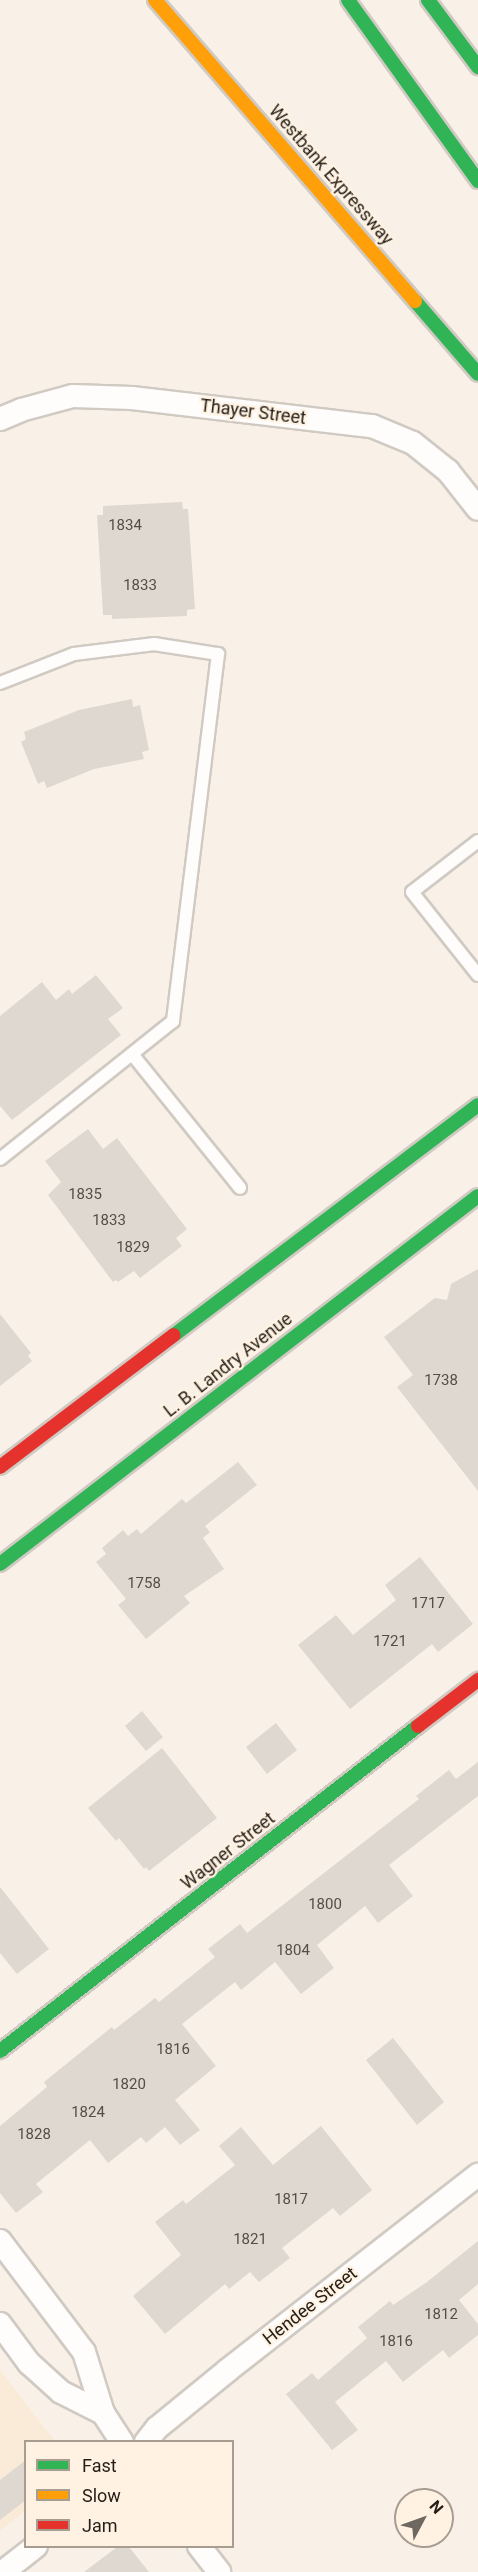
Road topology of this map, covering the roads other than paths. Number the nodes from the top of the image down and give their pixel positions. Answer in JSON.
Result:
{"nodes":[{"id":1,"x":155,"y":0,"type":"edge"},
{"id":2,"x":428,"y":0,"type":"edge"},
{"id":3,"x":356,"y":3,"type":"edge"},
{"id":4,"x":478,"y":67,"type":"edge"},
{"id":5,"x":478,"y":181,"type":"edge"},
{"id":6,"x":478,"y":374,"type":"edge"},
{"id":7,"x":0,"y":419,"type":"edge"},
{"id":8,"x":478,"y":509,"type":"edge"},
{"id":9,"x":0,"y":683,"type":"edge"},
{"id":10,"x":478,"y":841,"type":"edge"},
{"id":11,"x":478,"y":975,"type":"edge"},
{"id":12,"x":132,"y":1054,"type":"junction"},
{"id":13,"x":478,"y":1105,"type":"edge"},
{"id":14,"x":0,"y":1159,"type":"edge"},
{"id":15,"x":240,"y":1188,"type":"dead end"},
{"id":16,"x":478,"y":1196,"type":"edge"},
{"id":17,"x":0,"y":1467,"type":"edge"},
{"id":18,"x":0,"y":1564,"type":"edge"},
{"id":19,"x":478,"y":1680,"type":"edge"},
{"id":20,"x":0,"y":2051,"type":"edge"},
{"id":21,"x":478,"y":2175,"type":"edge"},
{"id":22,"x":0,"y":2241,"type":"edge"},
{"id":23,"x":0,"y":2324,"type":"edge"},
{"id":24,"x":103,"y":2414,"type":"junction"},
{"id":25,"x":121,"y":2440,"type":"edge"},
{"id":26,"x":148,"y":2440,"type":"edge"},
{"id":27,"x":35,"y":2548,"type":"edge"},
{"id":28,"x":201,"y":2548,"type":"edge"},
{"id":29,"x":3,"y":2572,"type":"edge"},
{"id":30,"x":219,"y":2572,"type":"edge"}],
"edges":[{"from":1,"to":6,"type":"main road","name":"Westbank Expressway"},
{"from":2,"to":4,"type":"main road"},
{"from":3,"to":5,"type":"main road"},
{"from":7,"to":8,"type":"street","name":"Thayer Street"},
{"from":9,"to":12,"type":"lane"},
{"from":10,"to":11,"type":"lane"},
{"from":12,"to":14,"type":"lane"},
{"from":12,"to":15,"type":"lane"},
{"from":13,"to":17,"type":"main road"},
{"from":16,"to":18,"type":"main road","name":"L. B. Landry Avenue"},
{"from":19,"to":20,"type":"main road","name":"Wagner Street"},
{"from":21,"to":26,"type":"street","name":"Hendee Street"},
{"from":22,"to":24,"type":"street"},
{"from":23,"to":24,"type":"street"},
{"from":24,"to":25,"type":"street"},
{"from":27,"to":29,"type":"street"},
{"from":28,"to":30,"type":"street"}]}
